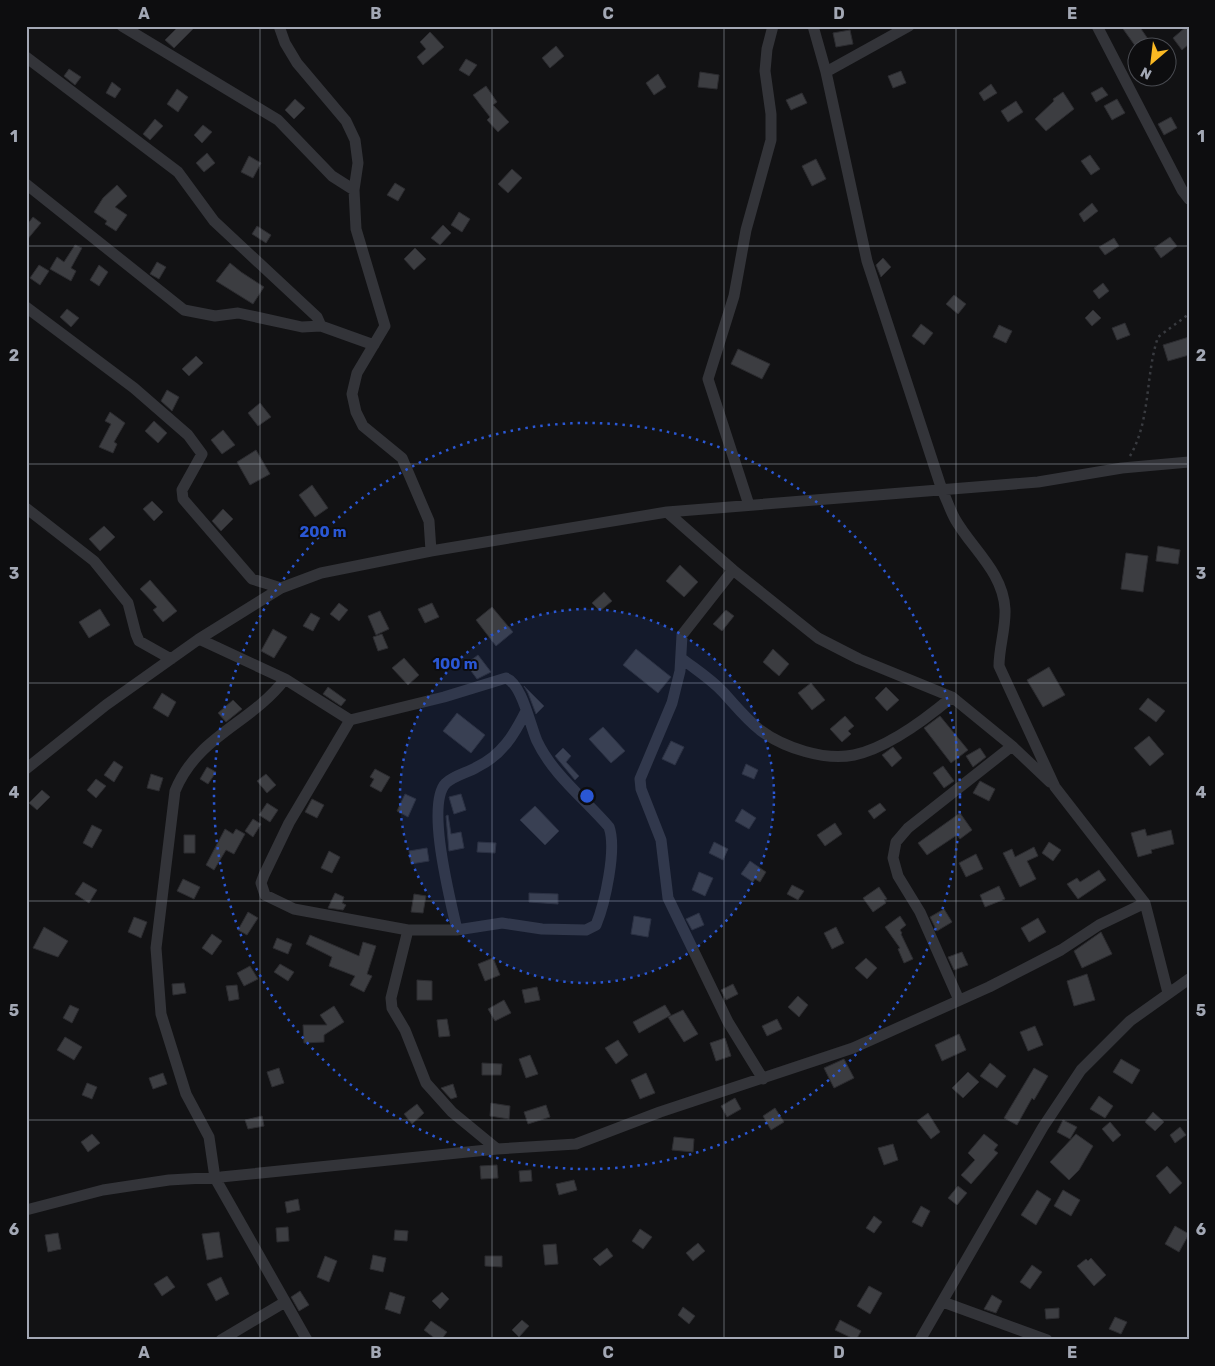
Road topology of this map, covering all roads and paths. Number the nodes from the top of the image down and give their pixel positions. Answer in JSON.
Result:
{"nodes":[{"id":1,"x":122,"y":26,"type":"edge"},
{"id":2,"x":279,"y":26,"type":"edge"},
{"id":3,"x":773,"y":26,"type":"edge"},
{"id":4,"x":812,"y":26,"type":"edge"},
{"id":5,"x":908,"y":26,"type":"edge"},
{"id":6,"x":1096,"y":26,"type":"edge"},
{"id":7,"x":26,"y":57,"type":"edge"},
{"id":8,"x":826,"y":72,"type":"junction"},
{"id":9,"x":26,"y":184,"type":"edge"},
{"id":10,"x":354,"y":190,"type":"junction"},
{"id":11,"x":1189,"y":198,"type":"edge"},
{"id":12,"x":26,"y":307,"type":"edge"},
{"id":13,"x":1189,"y":314,"type":"edge"},
{"id":14,"x":321,"y":326,"type":"junction"},
{"id":15,"x":374,"y":345,"type":"junction"},
{"id":16,"x":1189,"y":462,"type":"edge"},
{"id":17,"x":1122,"y":468,"type":"junction"},
{"id":18,"x":942,"y":490,"type":"junction"},
{"id":19,"x":750,"y":505,"type":"junction"},
{"id":20,"x":26,"y":508,"type":"edge"},
{"id":21,"x":667,"y":512,"type":"junction"},
{"id":22,"x":431,"y":551,"type":"junction"},
{"id":23,"x":733,"y":570,"type":"junction"},
{"id":24,"x":281,"y":588,"type":"junction"},
{"id":25,"x":199,"y":639,"type":"junction"},
{"id":26,"x":681,"y":658,"type":"junction"},
{"id":27,"x":171,"y":659,"type":"junction"},
{"id":28,"x":285,"y":679,"type":"junction"},
{"id":29,"x":952,"y":697,"type":"junction"},
{"id":30,"x":526,"y":711,"type":"junction"},
{"id":31,"x":350,"y":720,"type":"junction"},
{"id":32,"x":1012,"y":746,"type":"junction"},
{"id":33,"x":26,"y":769,"type":"edge"},
{"id":34,"x":1055,"y":787,"type":"junction"},
{"id":35,"x":1145,"y":903,"type":"junction"},
{"id":36,"x":408,"y":930,"type":"junction"},
{"id":37,"x":457,"y":930,"type":"junction"},
{"id":38,"x":1189,"y":979,"type":"edge"},
{"id":39,"x":1168,"y":993,"type":"junction"},
{"id":40,"x":960,"y":1000,"type":"junction"},
{"id":41,"x":763,"y":1079,"type":"junction"},
{"id":42,"x":497,"y":1149,"type":"junction"},
{"id":43,"x":215,"y":1178,"type":"junction"},
{"id":44,"x":26,"y":1210,"type":"edge"},
{"id":45,"x":285,"y":1302,"type":"junction"},
{"id":46,"x":943,"y":1302,"type":"junction"},
{"id":47,"x":221,"y":1340,"type":"edge"},
{"id":48,"x":307,"y":1340,"type":"edge"},
{"id":49,"x":920,"y":1340,"type":"edge"},
{"id":50,"x":1048,"y":1340,"type":"edge"}],
"edges":[{"from":1,"to":10,"type":"street"},
{"from":2,"to":10,"type":"street"},
{"from":3,"to":19,"type":"street"},
{"from":4,"to":8,"type":"street"},
{"from":5,"to":8,"type":"street"},
{"from":6,"to":11,"type":"street"},
{"from":7,"to":14,"type":"street"},
{"from":8,"to":18,"type":"street"},
{"from":9,"to":14,"type":"street"},
{"from":10,"to":15,"type":"street"},
{"from":12,"to":24,"type":"street"},
{"from":13,"to":17,"type":"path"},
{"from":14,"to":15,"type":"street"},
{"from":15,"to":22,"type":"street"},
{"from":16,"to":17,"type":"street"},
{"from":17,"to":18,"type":"street"},
{"from":18,"to":19,"type":"street"},
{"from":18,"to":34,"type":"street"},
{"from":19,"to":21,"type":"street"},
{"from":20,"to":27,"type":"street"},
{"from":21,"to":22,"type":"street"},
{"from":21,"to":23,"type":"street"},
{"from":22,"to":24,"type":"street"},
{"from":23,"to":26,"type":"street"},
{"from":23,"to":29,"type":"street"},
{"from":24,"to":25,"type":"street"},
{"from":25,"to":27,"type":"street"},
{"from":25,"to":28,"type":"street"},
{"from":26,"to":29,"type":"street"},
{"from":26,"to":41,"type":"street"},
{"from":27,"to":33,"type":"street"},
{"from":28,"to":31,"type":"street"},
{"from":28,"to":43,"type":"street"},
{"from":29,"to":32,"type":"street"},
{"from":30,"to":31,"type":"street"},
{"from":30,"to":37,"type":"street"},
{"from":30,"to":37,"type":"street"},
{"from":31,"to":36,"type":"street"},
{"from":32,"to":34,"type":"street"},
{"from":32,"to":40,"type":"street"},
{"from":34,"to":35,"type":"street"},
{"from":35,"to":39,"type":"street"},
{"from":35,"to":40,"type":"street"},
{"from":36,"to":37,"type":"street"},
{"from":36,"to":42,"type":"street"},
{"from":38,"to":39,"type":"street"},
{"from":39,"to":46,"type":"street"},
{"from":40,"to":41,"type":"street"},
{"from":41,"to":42,"type":"street"},
{"from":42,"to":43,"type":"street"},
{"from":43,"to":44,"type":"street"},
{"from":43,"to":45,"type":"street"},
{"from":45,"to":47,"type":"street"},
{"from":45,"to":48,"type":"street"},
{"from":46,"to":49,"type":"street"},
{"from":46,"to":50,"type":"street"}]}
